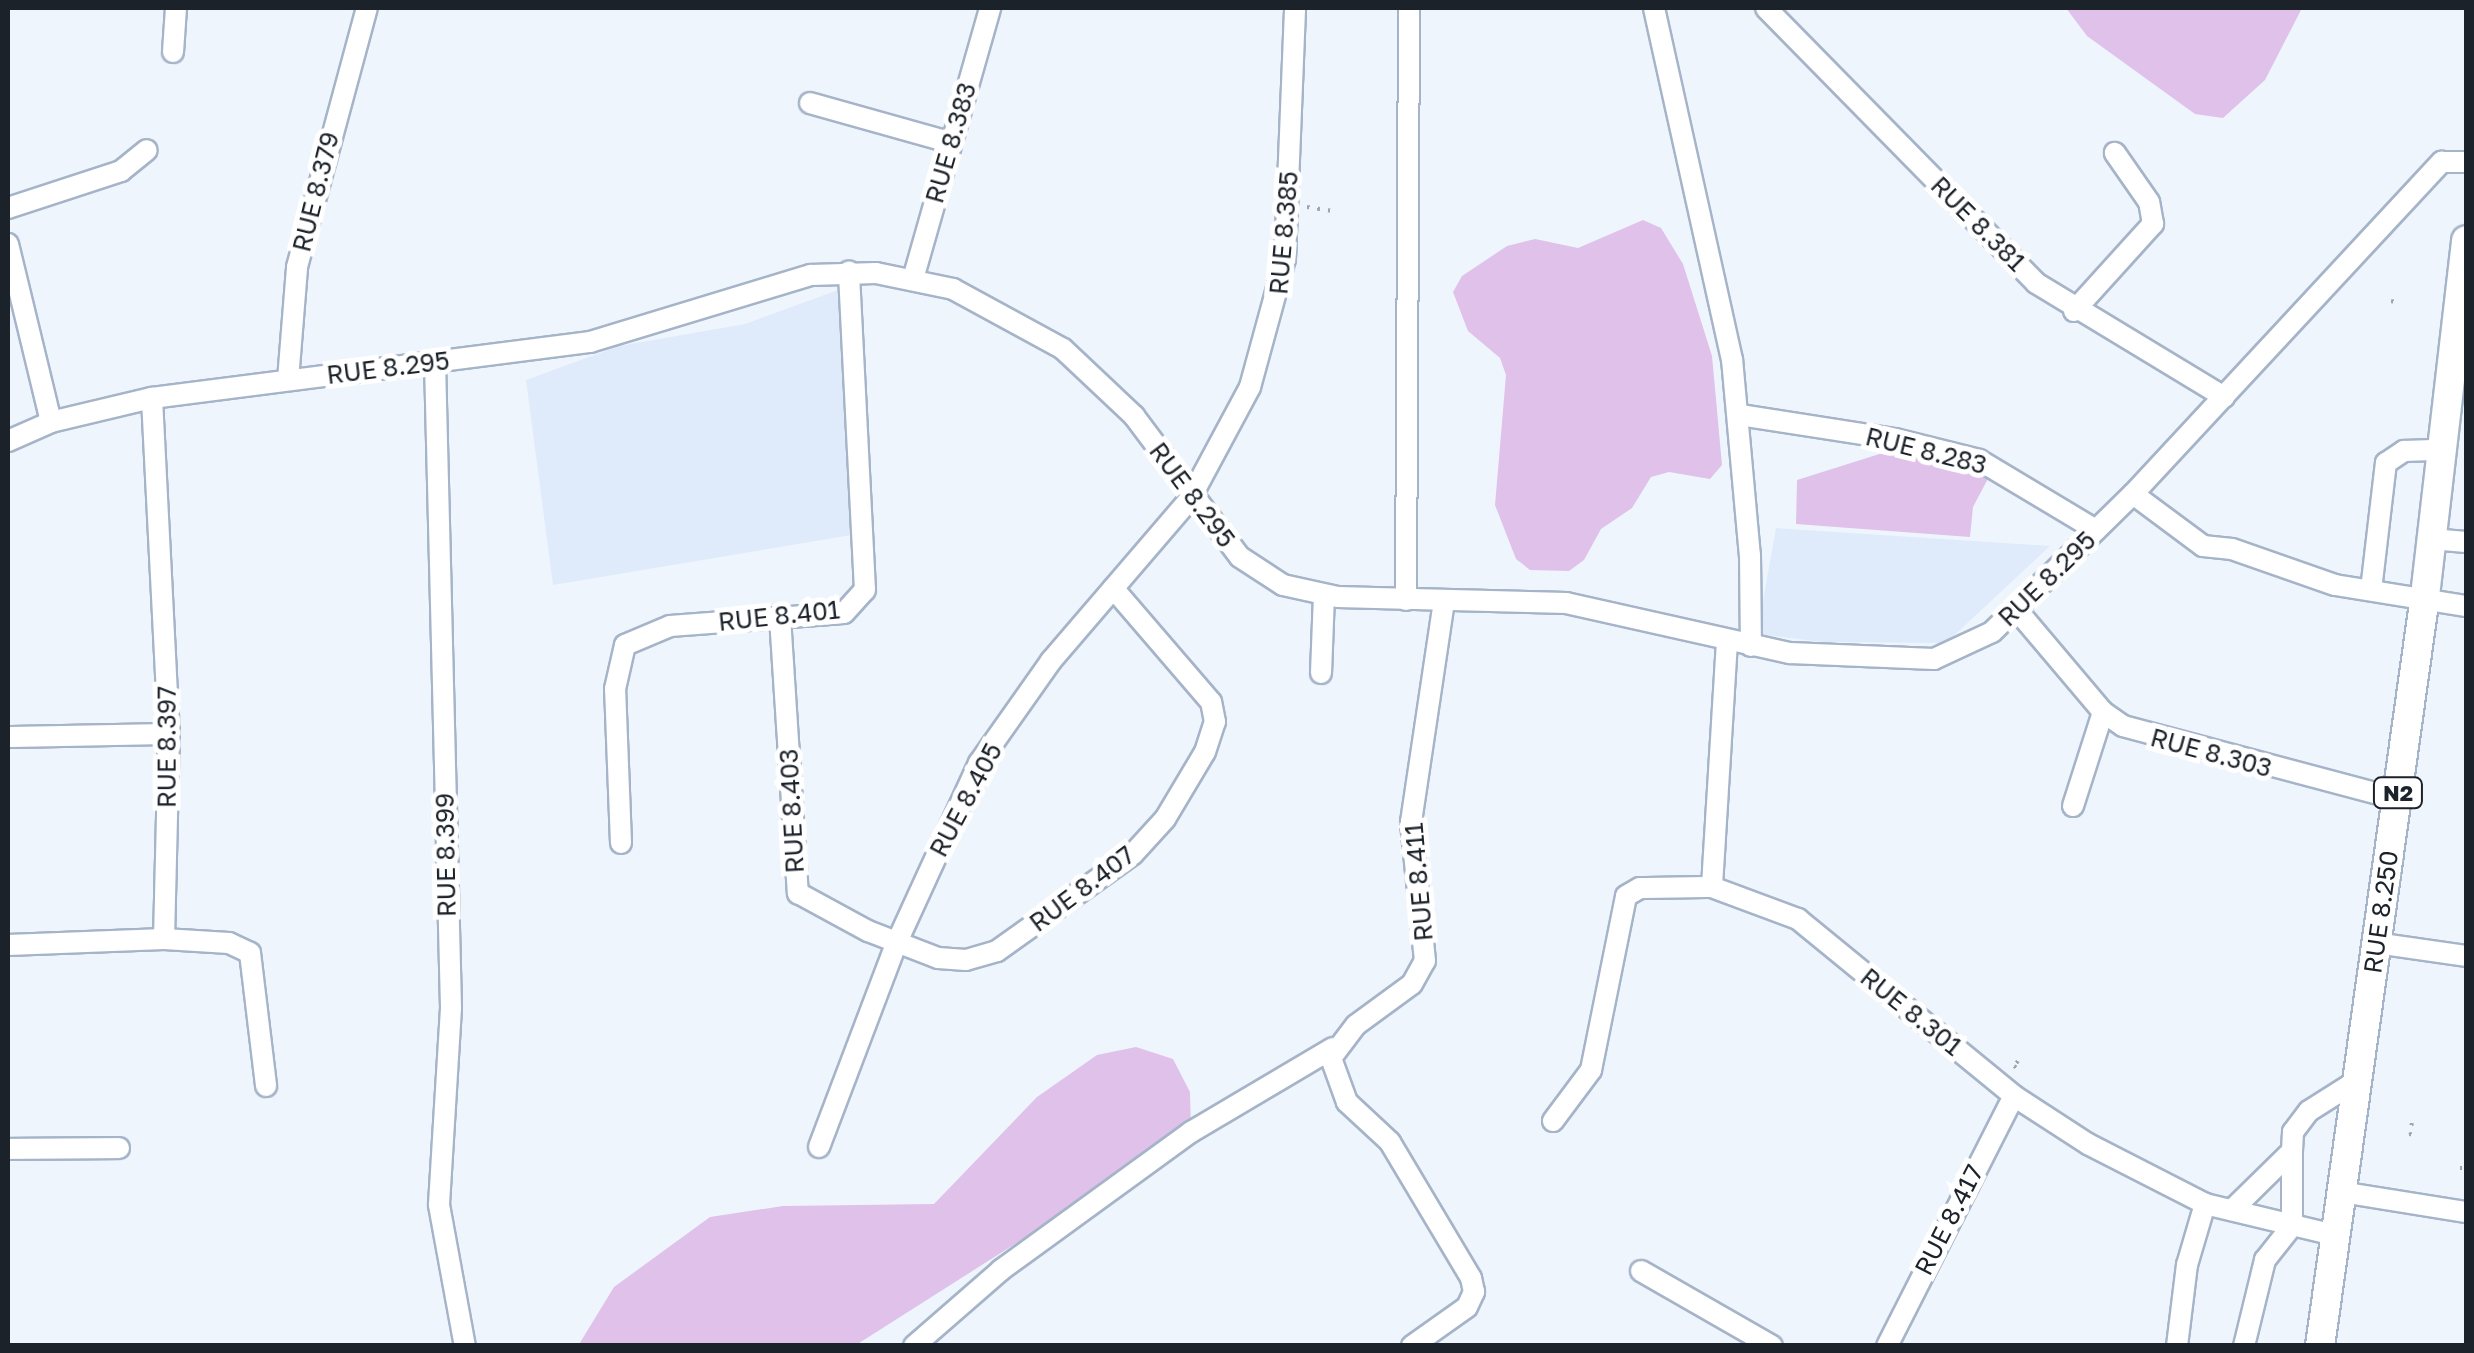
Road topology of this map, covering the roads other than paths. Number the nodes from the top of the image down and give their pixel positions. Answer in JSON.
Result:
{"nodes":[{"id":1,"x":176,"y":8,"type":"edge"},
{"id":2,"x":367,"y":8,"type":"edge"},
{"id":3,"x":990,"y":8,"type":"edge"},
{"id":4,"x":1295,"y":8,"type":"edge"},
{"id":5,"x":1409,"y":8,"type":"edge"},
{"id":6,"x":1654,"y":8,"type":"edge"},
{"id":7,"x":1766,"y":8,"type":"edge"},
{"id":8,"x":172,"y":52,"type":"dead end"},
{"id":9,"x":810,"y":102,"type":"dead end"},
{"id":10,"x":949,"y":142,"type":"junction"},
{"id":11,"x":147,"y":150,"type":"dead end"},
{"id":12,"x":2114,"y":153,"type":"dead end"},
{"id":13,"x":2466,"y":162,"type":"edge"},
{"id":14,"x":8,"y":208,"type":"edge"},
{"id":15,"x":2466,"y":240,"type":"edge"},
{"id":16,"x":8,"y":244,"type":"edge"},
{"id":17,"x":850,"y":271,"type":"junction"},
{"id":18,"x":913,"y":280,"type":"junction"},
{"id":19,"x":2074,"y":311,"type":"junction"},
{"id":20,"x":2461,"y":325,"type":"edge"},
{"id":21,"x":435,"y":362,"type":"junction"},
{"id":22,"x":288,"y":380,"type":"junction"},
{"id":23,"x":2224,"y":396,"type":"junction"},
{"id":24,"x":152,"y":398,"type":"junction"},
{"id":25,"x":1740,"y":415,"type":"junction"},
{"id":26,"x":51,"y":422,"type":"junction"},
{"id":27,"x":8,"y":440,"type":"edge"},
{"id":28,"x":2440,"y":450,"type":"junction"},
{"id":29,"x":2134,"y":494,"type":"junction"},
{"id":30,"x":1190,"y":499,"type":"junction"},
{"id":31,"x":2096,"y":530,"type":"junction"},
{"id":32,"x":2430,"y":539,"type":"junction"},
{"id":33,"x":2466,"y":542,"type":"edge"},
{"id":34,"x":1114,"y":588,"type":"junction"},
{"id":35,"x":2371,"y":590,"type":"junction"},
{"id":36,"x":1324,"y":596,"type":"junction"},
{"id":37,"x":2425,"y":596,"type":"junction"},
{"id":38,"x":1406,"y":600,"type":"junction"},
{"id":39,"x":1444,"y":601,"type":"junction"},
{"id":40,"x":2466,"y":606,"type":"edge"},
{"id":41,"x":2016,"y":609,"type":"junction"},
{"id":42,"x":780,"y":617,"type":"junction"},
{"id":43,"x":1727,"y":641,"type":"junction"},
{"id":44,"x":1751,"y":646,"type":"junction"},
{"id":45,"x":1321,"y":673,"type":"dead end"},
{"id":46,"x":2103,"y":712,"type":"junction"},
{"id":47,"x":170,"y":734,"type":"junction"},
{"id":48,"x":8,"y":737,"type":"edge"},
{"id":49,"x":2397,"y":799,"type":"junction"},
{"id":50,"x":2073,"y":806,"type":"dead end"},
{"id":51,"x":621,"y":842,"type":"dead end"},
{"id":52,"x":1712,"y":886,"type":"junction"},
{"id":53,"x":164,"y":940,"type":"junction"},
{"id":54,"x":897,"y":942,"type":"junction"},
{"id":55,"x":2376,"y":943,"type":"junction"},
{"id":56,"x":8,"y":945,"type":"edge"},
{"id":57,"x":2466,"y":956,"type":"edge"},
{"id":58,"x":1332,"y":1048,"type":"junction"},
{"id":59,"x":2358,"y":1080,"type":"junction"},
{"id":60,"x":266,"y":1086,"type":"dead end"},
{"id":61,"x":2014,"y":1096,"type":"junction"},
{"id":62,"x":1553,"y":1120,"type":"dead end"},
{"id":63,"x":819,"y":1147,"type":"dead end"},
{"id":64,"x":119,"y":1148,"type":"dead end"},
{"id":65,"x":8,"y":1149,"type":"edge"},
{"id":66,"x":2292,"y":1151,"type":"junction"},
{"id":67,"x":2341,"y":1192,"type":"junction"},
{"id":68,"x":2205,"y":1204,"type":"junction"},
{"id":69,"x":2232,"y":1210,"type":"junction"},
{"id":70,"x":2466,"y":1212,"type":"edge"},
{"id":71,"x":2292,"y":1226,"type":"junction"},
{"id":72,"x":2334,"y":1235,"type":"junction"},
{"id":73,"x":1641,"y":1271,"type":"dead end"},
{"id":74,"x":465,"y":1346,"type":"edge"},
{"id":75,"x":914,"y":1346,"type":"edge"},
{"id":76,"x":1412,"y":1346,"type":"edge"},
{"id":77,"x":1772,"y":1346,"type":"edge"},
{"id":78,"x":1887,"y":1346,"type":"edge"},
{"id":79,"x":2177,"y":1346,"type":"edge"},
{"id":80,"x":2244,"y":1346,"type":"edge"},
{"id":81,"x":2320,"y":1346,"type":"edge"}],
"edges":[{"from":1,"to":8,"type":"street"},
{"from":2,"to":22,"type":"street","name":"RUE 8.379"},
{"from":3,"to":10,"type":"street","name":"RUE 8.383"},
{"from":4,"to":30,"type":"street","name":"RUE 8.385"},
{"from":5,"to":38,"type":"street"},
{"from":6,"to":25,"type":"street"},
{"from":7,"to":19,"type":"street","name":"RUE 8.381"},
{"from":9,"to":10,"type":"street"},
{"from":10,"to":18,"type":"street","name":"RUE 8.383"},
{"from":11,"to":14,"type":"street"},
{"from":12,"to":19,"type":"street"},
{"from":13,"to":23,"type":"street","name":"RUE 8.295"},
{"from":15,"to":20,"type":"highway","name":"RUE 8.250","number":"N2"},
{"from":16,"to":26,"type":"street"},
{"from":17,"to":18,"type":"street","name":"RUE 8.295"},
{"from":17,"to":21,"type":"street","name":"RUE 8.295"},
{"from":17,"to":42,"type":"street","name":"RUE 8.401"},
{"from":18,"to":30,"type":"street","name":"RUE 8.295"},
{"from":19,"to":23,"type":"street","name":"RUE 8.381"},
{"from":20,"to":28,"type":"highway","name":"RUE 8.250","number":"N2"},
{"from":21,"to":22,"type":"street","name":"RUE 8.295"},
{"from":21,"to":74,"type":"street","name":"RUE 8.399"},
{"from":22,"to":24,"type":"street","name":"RUE 8.295"},
{"from":23,"to":29,"type":"street","name":"RUE 8.295"},
{"from":24,"to":26,"type":"street","name":"RUE 8.295"},
{"from":24,"to":47,"type":"street","name":"RUE 8.397"},
{"from":25,"to":31,"type":"street","name":"RUE 8.283"},
{"from":25,"to":44,"type":"street"},
{"from":26,"to":27,"type":"street","name":"RUE 8.295"},
{"from":28,"to":32,"type":"highway","name":"RUE 8.250","number":"N2"},
{"from":28,"to":35,"type":"street"},
{"from":29,"to":31,"type":"street","name":"RUE 8.295"},
{"from":29,"to":35,"type":"street"},
{"from":30,"to":34,"type":"street","name":"RUE 8.405"},
{"from":30,"to":36,"type":"street","name":"RUE 8.295"},
{"from":31,"to":41,"type":"street","name":"RUE 8.295"},
{"from":32,"to":33,"type":"street"},
{"from":32,"to":37,"type":"highway","name":"RUE 8.250","number":"N2"},
{"from":34,"to":54,"type":"street","name":"RUE 8.405"},
{"from":34,"to":54,"type":"street","name":"RUE 8.407"},
{"from":35,"to":37,"type":"street"},
{"from":36,"to":38,"type":"street","name":"RUE 8.295"},
{"from":36,"to":45,"type":"street"},
{"from":37,"to":40,"type":"street"},
{"from":37,"to":49,"type":"highway","name":"RUE 8.250","number":"N2"},
{"from":38,"to":39,"type":"street","name":"RUE 8.295"},
{"from":39,"to":43,"type":"street","name":"RUE 8.295"},
{"from":39,"to":58,"type":"street","name":"RUE 8.411"},
{"from":41,"to":44,"type":"street","name":"RUE 8.295"},
{"from":41,"to":46,"type":"street","name":"RUE 8.303"},
{"from":42,"to":51,"type":"street","name":"RUE 8.401"},
{"from":42,"to":54,"type":"street","name":"RUE 8.403"},
{"from":43,"to":44,"type":"street","name":"RUE 8.295"},
{"from":43,"to":52,"type":"street"},
{"from":46,"to":49,"type":"street","name":"RUE 8.303"},
{"from":46,"to":50,"type":"street"},
{"from":47,"to":48,"type":"street"},
{"from":47,"to":53,"type":"street","name":"RUE 8.397"},
{"from":49,"to":55,"type":"highway","name":"RUE 8.250","number":"N2"},
{"from":52,"to":61,"type":"street","name":"RUE 8.301"},
{"from":52,"to":62,"type":"street"},
{"from":53,"to":56,"type":"street"},
{"from":53,"to":60,"type":"street"},
{"from":54,"to":63,"type":"street","name":"RUE 8.405"},
{"from":55,"to":57,"type":"street"},
{"from":55,"to":59,"type":"highway","name":"RUE 8.250","number":"N2"},
{"from":58,"to":75,"type":"street"},
{"from":58,"to":76,"type":"street"},
{"from":59,"to":66,"type":"street"},
{"from":59,"to":67,"type":"highway","name":"RUE 8.250","number":"N2"},
{"from":61,"to":68,"type":"street","name":"RUE 8.301"},
{"from":61,"to":78,"type":"street","name":"RUE 8.417"},
{"from":64,"to":65,"type":"street"},
{"from":66,"to":69,"type":"street"},
{"from":66,"to":71,"type":"street"},
{"from":67,"to":70,"type":"street"},
{"from":67,"to":72,"type":"highway","name":"RUE 8.250","number":"N2"},
{"from":68,"to":69,"type":"street","name":"RUE 8.301"},
{"from":68,"to":79,"type":"street"},
{"from":69,"to":71,"type":"street","name":"RUE 8.301"},
{"from":71,"to":72,"type":"street","name":"RUE 8.301"},
{"from":71,"to":80,"type":"street"},
{"from":72,"to":81,"type":"highway","name":"RUE 8.250","number":"N2"},
{"from":73,"to":77,"type":"street"}]}
